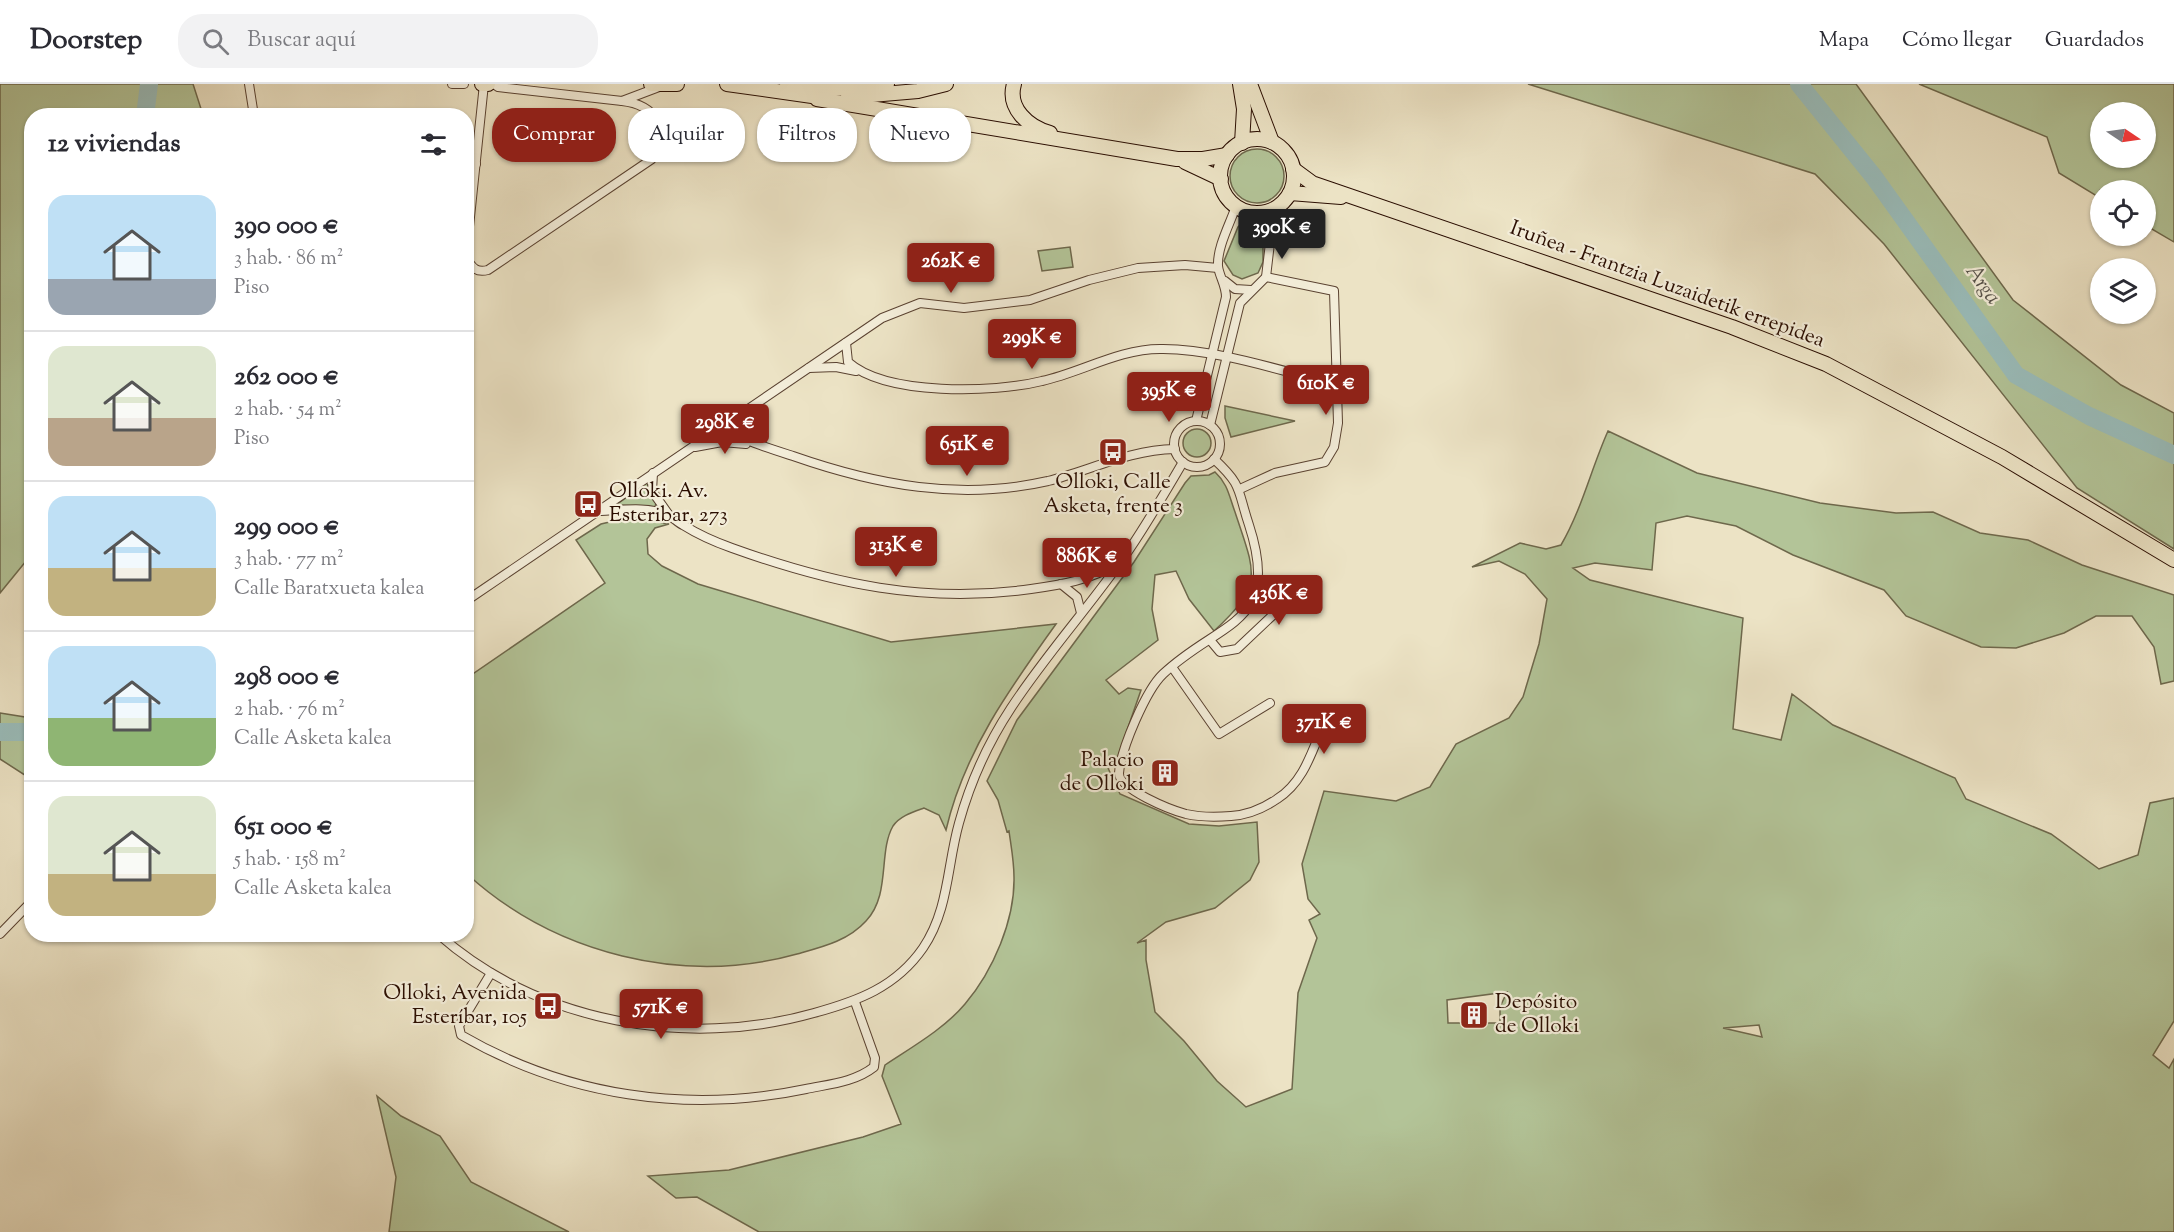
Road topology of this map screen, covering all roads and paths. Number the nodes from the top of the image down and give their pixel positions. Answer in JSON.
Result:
{"nodes":[{"id":1,"x":249,"y":84,"type":"edge"},
{"id":2,"x":452,"y":84,"type":"edge"},
{"id":3,"x":464,"y":84,"type":"edge"},
{"id":4,"x":484,"y":84,"type":"edge"},
{"id":5,"x":494,"y":84,"type":"edge"},
{"id":6,"x":651,"y":84,"type":"edge"},
{"id":7,"x":666,"y":84,"type":"edge"},
{"id":8,"x":677,"y":84,"type":"edge"},
{"id":9,"x":727,"y":84,"type":"edge"},
{"id":10,"x":787,"y":84,"type":"edge"},
{"id":11,"x":887,"y":84,"type":"edge"},
{"id":12,"x":946,"y":84,"type":"edge"},
{"id":13,"x":1014,"y":84,"type":"edge"},
{"id":14,"x":1240,"y":84,"type":"edge"},
{"id":15,"x":1250,"y":84,"type":"edge"},
{"id":16,"x":818,"y":94,"type":"junction"},
{"id":17,"x":622,"y":101,"type":"junction"},
{"id":18,"x":253,"y":108,"type":"edge"},
{"id":19,"x":1272,"y":142,"type":"junction"},
{"id":20,"x":1242,"y":143,"type":"junction"},
{"id":21,"x":1090,"y":144,"type":"junction"},
{"id":22,"x":1227,"y":155,"type":"junction"},
{"id":23,"x":1177,"y":159,"type":"junction"},
{"id":24,"x":476,"y":164,"type":"joint"},
{"id":25,"x":1293,"y":169,"type":"junction"},
{"id":26,"x":1221,"y":179,"type":"junction"},
{"id":27,"x":474,"y":183,"type":"edge"},
{"id":28,"x":1290,"y":194,"type":"junction"},
{"id":29,"x":1355,"y":198,"type":"junction"},
{"id":30,"x":1236,"y":207,"type":"junction"},
{"id":31,"x":1274,"y":208,"type":"junction"},
{"id":32,"x":1218,"y":268,"type":"junction"},
{"id":33,"x":474,"y":269,"type":"edge"},
{"id":34,"x":1266,"y":277,"type":"junction"},
{"id":35,"x":1225,"y":281,"type":"junction"},
{"id":36,"x":1251,"y":290,"type":"junction"},
{"id":37,"x":846,"y":343,"type":"junction"},
{"id":38,"x":1213,"y":355,"type":"junction"},
{"id":39,"x":1226,"y":358,"type":"junction"},
{"id":40,"x":810,"y":368,"type":"junction"},
{"id":41,"x":858,"y":371,"type":"junction"},
{"id":42,"x":1338,"y":385,"type":"junction"},
{"id":43,"x":742,"y":413,"type":"junction"},
{"id":44,"x":1196,"y":421,"type":"junction"},
{"id":45,"x":1210,"y":425,"type":"junction"},
{"id":46,"x":722,"y":428,"type":"junction"},
{"id":47,"x":756,"y":445,"type":"junction"},
{"id":48,"x":693,"y":447,"type":"junction"},
{"id":49,"x":1175,"y":449,"type":"junction"},
{"id":50,"x":1214,"y":459,"type":"junction"},
{"id":51,"x":1183,"y":462,"type":"junction"},
{"id":52,"x":653,"y":473,"type":"junction"},
{"id":53,"x":1240,"y":489,"type":"junction"},
{"id":54,"x":599,"y":511,"type":"junction"},
{"id":55,"x":669,"y":515,"type":"junction"},
{"id":56,"x":1122,"y":560,"type":"junction"},
{"id":57,"x":2174,"y":560,"type":"edge"},
{"id":58,"x":1271,"y":583,"type":"dead end"},
{"id":59,"x":1061,"y":584,"type":"junction"},
{"id":60,"x":474,"y":596,"type":"edge"},
{"id":61,"x":1080,"y":615,"type":"junction"},
{"id":62,"x":1210,"y":640,"type":"junction"},
{"id":63,"x":1172,"y":667,"type":"junction"},
{"id":64,"x":1270,"y":703,"type":"dead end"},
{"id":65,"x":1324,"y":723,"type":"dead end"},
{"id":66,"x":24,"y":909,"type":"edge"},
{"id":67,"x":0,"y":934,"type":"edge"},
{"id":68,"x":449,"y":942,"type":"edge"},
{"id":69,"x":491,"y":973,"type":"junction"},
{"id":70,"x":855,"y":1002,"type":"junction"}],
"edges":[{"from":1,"to":18,"type":"street"},
{"from":2,"to":3,"type":"street"},
{"from":4,"to":24,"type":"street"},
{"from":5,"to":17,"type":"street"},
{"from":6,"to":7,"type":"highway"},
{"from":7,"to":8,"type":"highway"},
{"from":7,"to":17,"type":"street"},
{"from":9,"to":16,"type":"highway"},
{"from":10,"to":16,"type":"highway"},
{"from":11,"to":16,"type":"highway"},
{"from":12,"to":16,"type":"highway"},
{"from":13,"to":21,"type":"highway"},
{"from":14,"to":20,"type":"highway"},
{"from":15,"to":19,"type":"highway"},
{"from":16,"to":21,"type":"highway"},
{"from":17,"to":33,"type":"street"},
{"from":19,"to":20,"type":"highway"},
{"from":19,"to":25,"type":"highway"},
{"from":20,"to":22,"type":"highway"},
{"from":21,"to":23,"type":"highway"},
{"from":22,"to":23,"type":"highway"},
{"from":22,"to":26,"type":"highway"},
{"from":23,"to":26,"type":"highway"},
{"from":24,"to":27,"type":"street"},
{"from":25,"to":28,"type":"highway"},
{"from":25,"to":29,"type":"highway","name":"Iruñea - Frantzia Luzaidetik errepidea"},
{"from":26,"to":30,"type":"highway"},
{"from":28,"to":29,"type":"highway"},
{"from":28,"to":31,"type":"highway"},
{"from":29,"to":57,"type":"highway","name":"Iruñea - Frantzia Luzaidetik errepidea"},
{"from":30,"to":31,"type":"highway"},
{"from":30,"to":32,"type":"street"},
{"from":31,"to":34,"type":"street"},
{"from":32,"to":35,"type":"street"},
{"from":32,"to":37,"type":"street"},
{"from":34,"to":36,"type":"street"},
{"from":34,"to":42,"type":"street"},
{"from":35,"to":36,"type":"street"},
{"from":35,"to":38,"type":"street"},
{"from":36,"to":39,"type":"street"},
{"from":37,"to":40,"type":"street"},
{"from":37,"to":41,"type":"street"},
{"from":38,"to":39,"type":"street"},
{"from":38,"to":41,"type":"street"},
{"from":38,"to":44,"type":"street"},
{"from":39,"to":42,"type":"street"},
{"from":39,"to":45,"type":"street"},
{"from":40,"to":41,"type":"street"},
{"from":40,"to":43,"type":"street"},
{"from":42,"to":53,"type":"street"},
{"from":43,"to":46,"type":"street"},
{"from":43,"to":47,"type":"street"},
{"from":44,"to":45,"type":"street"},
{"from":44,"to":49,"type":"street"},
{"from":45,"to":50,"type":"street"},
{"from":46,"to":47,"type":"street"},
{"from":46,"to":48,"type":"street"},
{"from":47,"to":48,"type":"street"},
{"from":47,"to":49,"type":"street"},
{"from":48,"to":52,"type":"street"},
{"from":49,"to":51,"type":"street"},
{"from":50,"to":51,"type":"street"},
{"from":50,"to":53,"type":"street"},
{"from":51,"to":56,"type":"street"},
{"from":52,"to":54,"type":"street"},
{"from":52,"to":55,"type":"street"},
{"from":53,"to":62,"type":"street"},
{"from":54,"to":55,"type":"street"},
{"from":54,"to":60,"type":"street"},
{"from":55,"to":59,"type":"street"},
{"from":56,"to":59,"type":"street"},
{"from":56,"to":61,"type":"street"},
{"from":58,"to":62,"type":"street"},
{"from":59,"to":61,"type":"street"},
{"from":61,"to":70,"type":"street"},
{"from":62,"to":63,"type":"street"},
{"from":63,"to":64,"type":"street"},
{"from":63,"to":65,"type":"street"},
{"from":66,"to":67,"type":"street"},
{"from":68,"to":69,"type":"street"},
{"from":69,"to":70,"type":"street"},
{"from":69,"to":70,"type":"street"}]}
